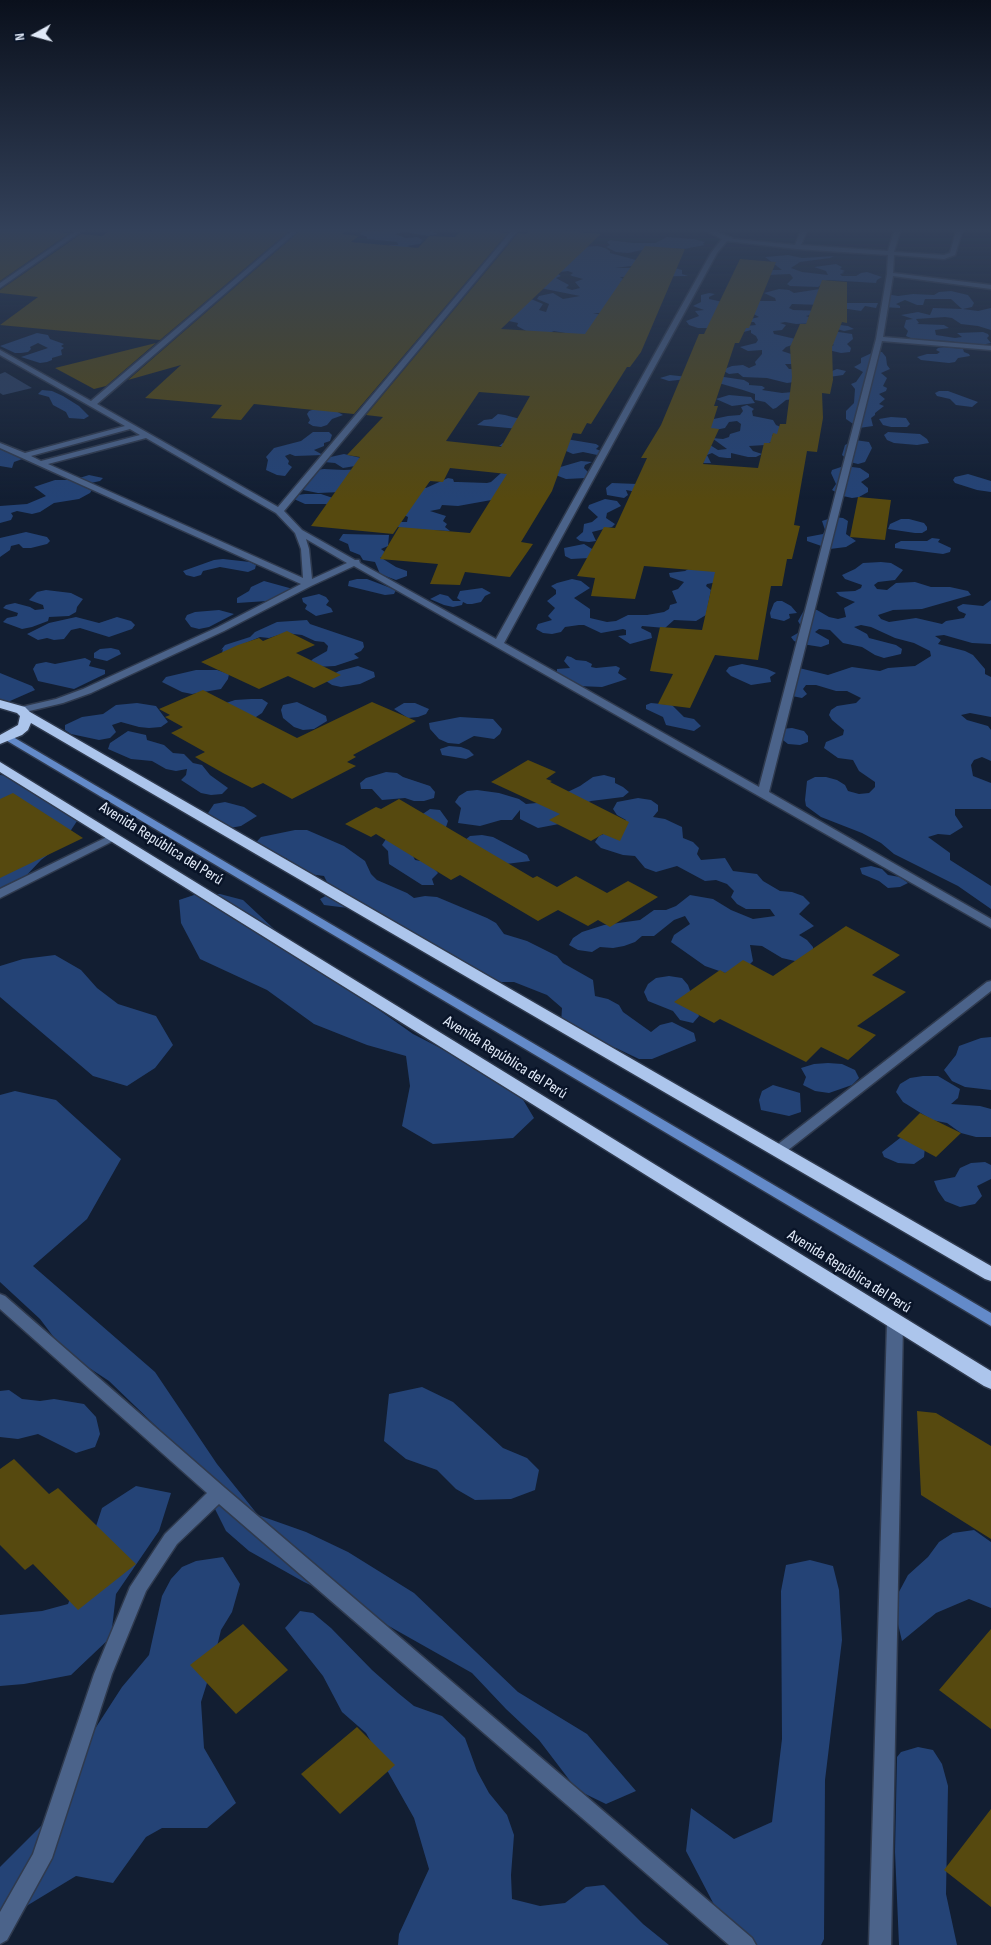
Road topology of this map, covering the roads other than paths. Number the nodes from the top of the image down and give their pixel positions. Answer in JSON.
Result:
{"nodes":[{"id":1,"x":192,"y":319,"type":"edge"},
{"id":2,"x":441,"y":319,"type":"edge"},
{"id":3,"x":678,"y":319,"type":"edge"},
{"id":4,"x":882,"y":319,"type":"edge"},
{"id":5,"x":878,"y":339,"type":"junction"},
{"id":6,"x":991,"y":348,"type":"edge"},
{"id":7,"x":0,"y":352,"type":"edge"},
{"id":8,"x":91,"y":405,"type":"junction"},
{"id":9,"x":130,"y":427,"type":"junction"},
{"id":10,"x":145,"y":436,"type":"junction"},
{"id":11,"x":0,"y":445,"type":"edge"},
{"id":12,"x":23,"y":456,"type":"junction"},
{"id":13,"x":41,"y":464,"type":"junction"},
{"id":14,"x":279,"y":511,"type":"junction"},
{"id":15,"x":300,"y":532,"type":"junction"},
{"id":16,"x":356,"y":562,"type":"junction"},
{"id":17,"x":308,"y":584,"type":"junction"},
{"id":18,"x":499,"y":643,"type":"junction"},
{"id":19,"x":0,"y":698,"type":"edge"},
{"id":20,"x":0,"y":704,"type":"edge"},
{"id":21,"x":20,"y":711,"type":"junction"},
{"id":22,"x":4,"y":739,"type":"edge"},
{"id":23,"x":0,"y":766,"type":"edge"},
{"id":24,"x":763,"y":794,"type":"junction"},
{"id":25,"x":113,"y":837,"type":"junction"},
{"id":26,"x":0,"y":894,"type":"edge"},
{"id":27,"x":991,"y":924,"type":"edge"},
{"id":28,"x":991,"y":985,"type":"edge"},
{"id":29,"x":778,"y":1151,"type":"junction"},
{"id":30,"x":991,"y":1274,"type":"edge"},
{"id":31,"x":0,"y":1300,"type":"edge"},
{"id":32,"x":991,"y":1320,"type":"edge"},
{"id":33,"x":895,"y":1323,"type":"junction"},
{"id":34,"x":991,"y":1381,"type":"edge"},
{"id":35,"x":219,"y":1493,"type":"junction"},
{"id":36,"x":0,"y":1933,"type":"edge"},
{"id":37,"x":745,"y":1945,"type":"edge"},
{"id":38,"x":880,"y":1945,"type":"edge"}],
"edges":[{"from":1,"to":8,"type":"street"},
{"from":2,"to":14,"type":"street"},
{"from":3,"to":18,"type":"street"},
{"from":4,"to":5,"type":"street"},
{"from":5,"to":6,"type":"street"},
{"from":5,"to":24,"type":"street"},
{"from":7,"to":8,"type":"street"},
{"from":8,"to":9,"type":"street"},
{"from":9,"to":10,"type":"street"},
{"from":9,"to":12,"type":"street"},
{"from":10,"to":13,"type":"street"},
{"from":10,"to":14,"type":"street"},
{"from":11,"to":12,"type":"street"},
{"from":12,"to":13,"type":"street"},
{"from":13,"to":17,"type":"street"},
{"from":14,"to":15,"type":"street"},
{"from":15,"to":16,"type":"street"},
{"from":15,"to":17,"type":"street"},
{"from":16,"to":17,"type":"street"},
{"from":16,"to":18,"type":"street"},
{"from":17,"to":21,"type":"street"},
{"from":18,"to":24,"type":"street"},
{"from":19,"to":21,"type":"highway"},
{"from":20,"to":21,"type":"highway"},
{"from":21,"to":22,"type":"highway"},
{"from":21,"to":29,"type":"highway"},
{"from":22,"to":32,"type":"street"},
{"from":23,"to":25,"type":"highway","name":"Avenida República del Perú"},
{"from":24,"to":27,"type":"street"},
{"from":25,"to":26,"type":"street"},
{"from":25,"to":33,"type":"highway","name":"Avenida República del Perú"},
{"from":28,"to":29,"type":"street"},
{"from":29,"to":30,"type":"highway"},
{"from":31,"to":35,"type":"street"},
{"from":33,"to":34,"type":"highway","name":"Avenida República del Perú"},
{"from":33,"to":38,"type":"street"},
{"from":35,"to":36,"type":"street"},
{"from":35,"to":37,"type":"street"}]}
